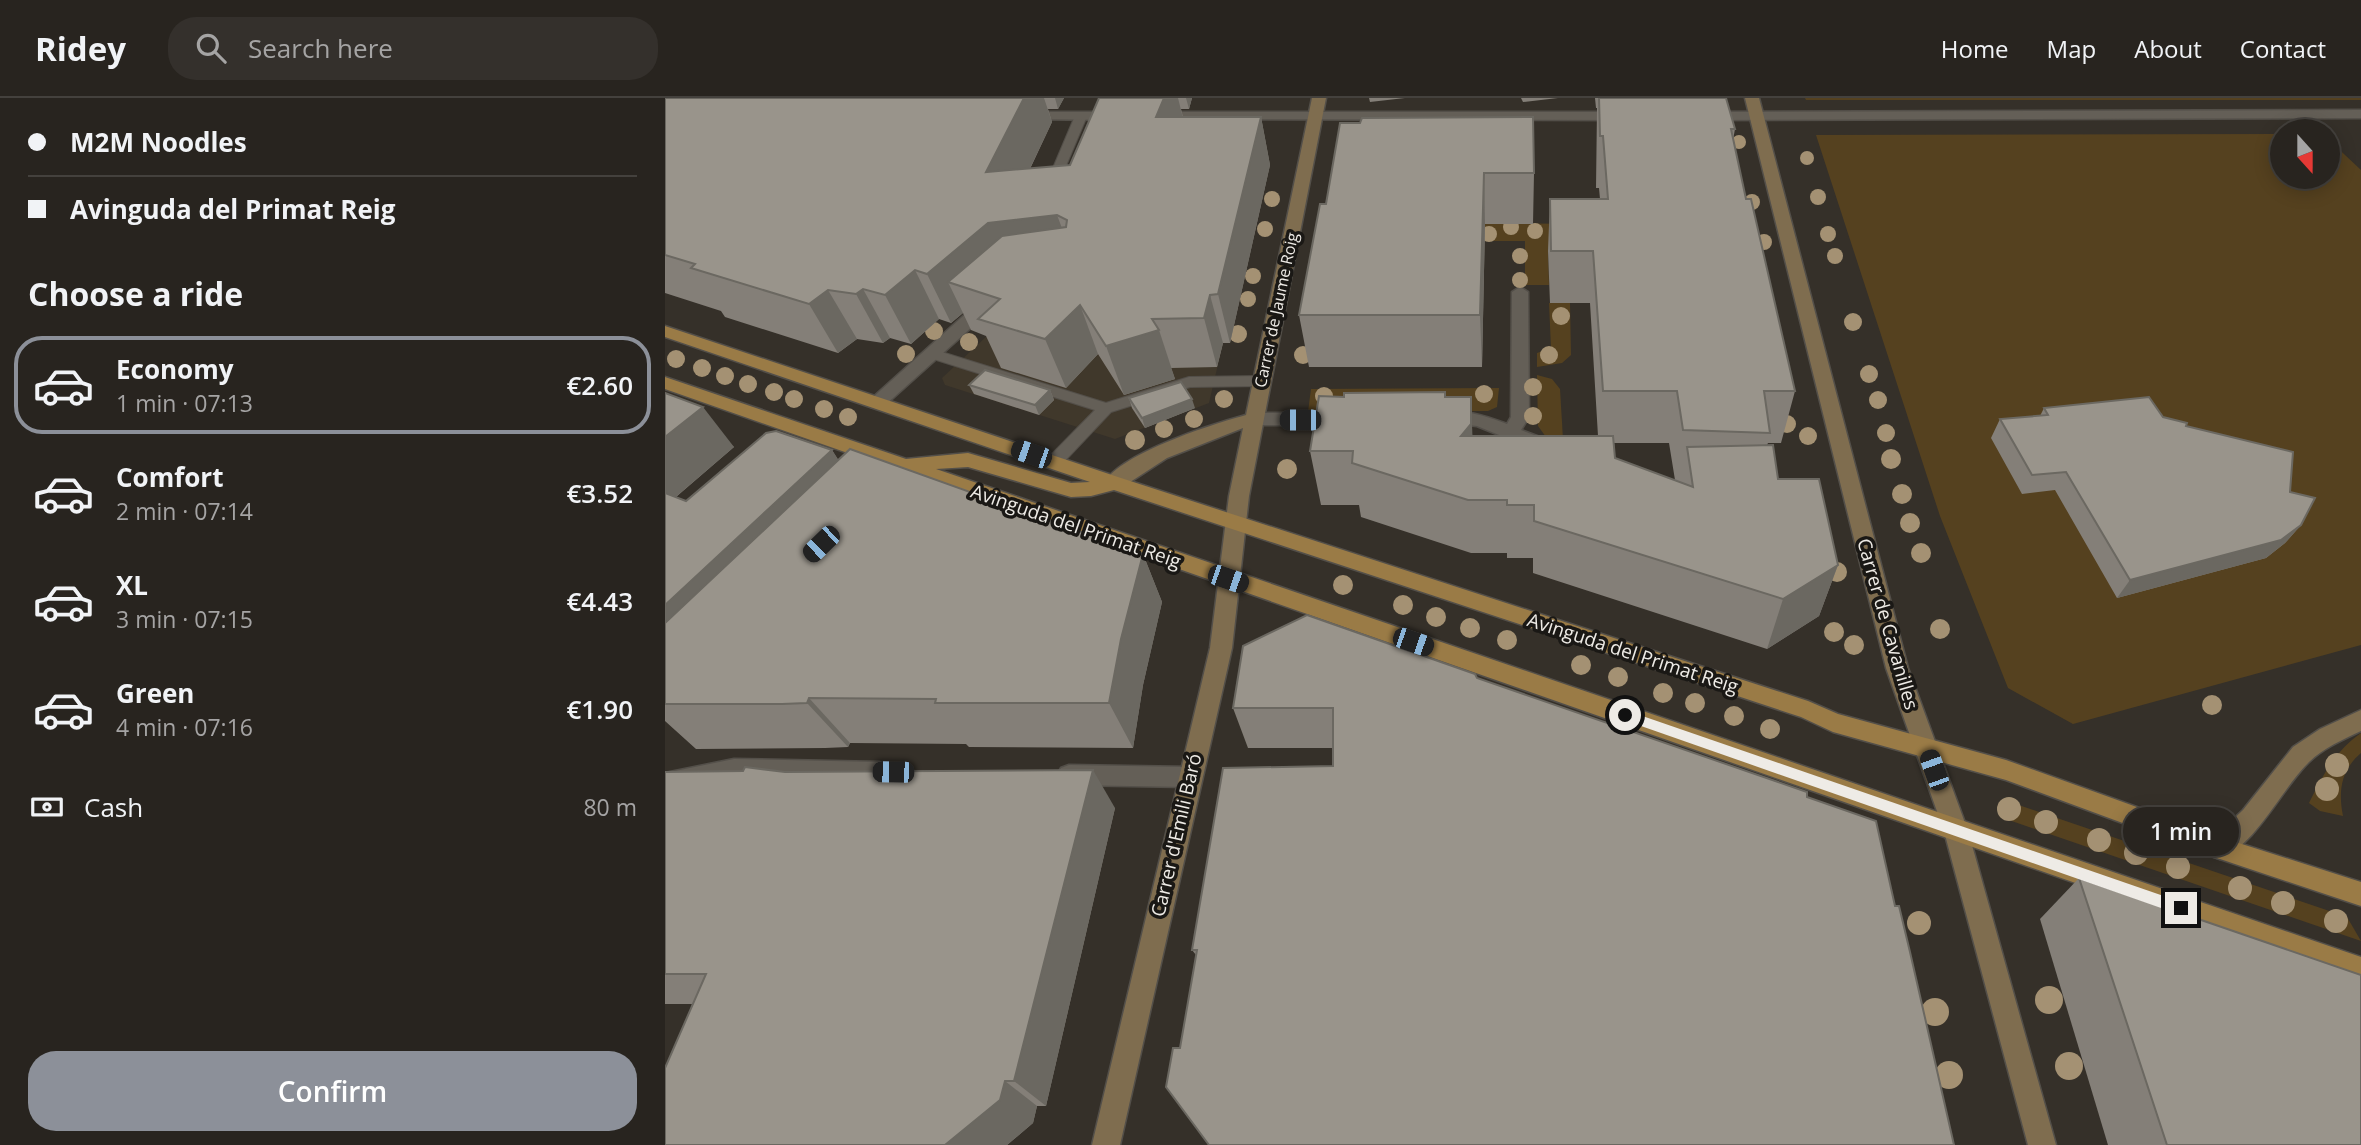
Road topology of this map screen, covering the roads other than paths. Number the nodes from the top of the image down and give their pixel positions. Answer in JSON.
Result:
{"nodes":[{"id":1,"x":1319,"y":98,"type":"edge"},
{"id":2,"x":1754,"y":107,"type":"edge"},
{"id":3,"x":2361,"y":114,"type":"edge"},
{"id":4,"x":1002,"y":116,"type":"edge"},
{"id":5,"x":1081,"y":116,"type":"junction"},
{"id":6,"x":1315,"y":116,"type":"junction"},
{"id":7,"x":1641,"y":116,"type":"edge"},
{"id":8,"x":1694,"y":116,"type":"edge"},
{"id":9,"x":1058,"y":195,"type":"edge"},
{"id":10,"x":1520,"y":292,"type":"dead end"},
{"id":11,"x":997,"y":295,"type":"edge"},
{"id":12,"x":665,"y":331,"type":"edge"},
{"id":13,"x":932,"y":354,"type":"junction"},
{"id":14,"x":1261,"y":381,"type":"junction"},
{"id":15,"x":665,"y":383,"type":"edge"},
{"id":16,"x":877,"y":403,"type":"junction"},
{"id":17,"x":1106,"y":408,"type":"junction"},
{"id":18,"x":1425,"y":418,"type":"edge"},
{"id":19,"x":1253,"y":419,"type":"junction"},
{"id":20,"x":1355,"y":419,"type":"edge"},
{"id":21,"x":1511,"y":432,"type":"junction"},
{"id":22,"x":1558,"y":452,"type":"edge"},
{"id":23,"x":1054,"y":462,"type":"junction"},
{"id":24,"x":901,"y":466,"type":"junction"},
{"id":25,"x":884,"y":482,"type":"edge"},
{"id":26,"x":1114,"y":483,"type":"junction"},
{"id":27,"x":1234,"y":522,"type":"junction"},
{"id":28,"x":1228,"y":579,"type":"junction"},
{"id":29,"x":2361,"y":720,"type":"edge"},
{"id":30,"x":1926,"y":749,"type":"junction"},
{"id":31,"x":898,"y":772,"type":"edge"},
{"id":32,"x":1049,"y":775,"type":"edge"},
{"id":33,"x":1189,"y":777,"type":"junction"},
{"id":34,"x":665,"y":783,"type":"edge"},
{"id":35,"x":1957,"y":831,"type":"junction"},
{"id":36,"x":2220,"y":848,"type":"junction"},
{"id":37,"x":2361,"y":894,"type":"edge"},
{"id":38,"x":2361,"y":970,"type":"edge"},
{"id":39,"x":1106,"y":1145,"type":"edge"},
{"id":40,"x":2042,"y":1145,"type":"edge"}],
"edges":[{"from":1,"to":6,"type":"street","name":"Carrer de Jaume Roig"},
{"from":2,"to":3,"type":"street"},
{"from":2,"to":8,"type":"street"},
{"from":2,"to":30,"type":"street","name":"Carrer de Cavanilles"},
{"from":4,"to":5,"type":"street"},
{"from":5,"to":6,"type":"street"},
{"from":5,"to":9,"type":"lane"},
{"from":6,"to":7,"type":"street"},
{"from":6,"to":14,"type":"street","name":"Carrer de Jaume Roig"},
{"from":10,"to":21,"type":"street"},
{"from":11,"to":13,"type":"street"},
{"from":12,"to":16,"type":"main road","name":"Avinguda del Primat Reig"},
{"from":13,"to":16,"type":"street"},
{"from":13,"to":17,"type":"lane"},
{"from":14,"to":17,"type":"lane"},
{"from":14,"to":19,"type":"street","name":"Carrer de Jaume Roig"},
{"from":15,"to":24,"type":"main road","name":"Avinguda del Primat Reig"},
{"from":16,"to":23,"type":"main road","name":"Avinguda del Primat Reig"},
{"from":17,"to":23,"type":"lane"},
{"from":18,"to":21,"type":"street"},
{"from":19,"to":20,"type":"street"},
{"from":19,"to":26,"type":"street"},
{"from":19,"to":27,"type":"street","name":"Carrer de Jaume Roig"},
{"from":21,"to":22,"type":"street"},
{"from":23,"to":26,"type":"main road","name":"Avinguda del Primat Reig"},
{"from":24,"to":25,"type":"street"},
{"from":24,"to":26,"type":"main road"},
{"from":24,"to":28,"type":"main road","name":"Avinguda del Primat Reig"},
{"from":26,"to":27,"type":"main road","name":"Avinguda del Primat Reig"},
{"from":27,"to":28,"type":"street","name":"Carrer d'Emili Baró"},
{"from":27,"to":30,"type":"main road","name":"Avinguda del Primat Reig"},
{"from":28,"to":33,"type":"street","name":"Carrer d'Emili Baró"},
{"from":28,"to":35,"type":"main road","name":"Avinguda del Primat Reig"},
{"from":29,"to":36,"type":"street"},
{"from":30,"to":35,"type":"street","name":"Carrer de Cavanilles"},
{"from":30,"to":36,"type":"main road","name":"Avinguda del Primat Reig"},
{"from":31,"to":34,"type":"street"},
{"from":32,"to":33,"type":"street"},
{"from":33,"to":39,"type":"street","name":"Carrer d'Emili Baró"},
{"from":35,"to":38,"type":"main road","name":"Avinguda del Primat Reig"},
{"from":35,"to":40,"type":"street","name":"Carrer de Cavanilles"},
{"from":36,"to":37,"type":"main road","name":"Avinguda del Primat Reig"}]}
